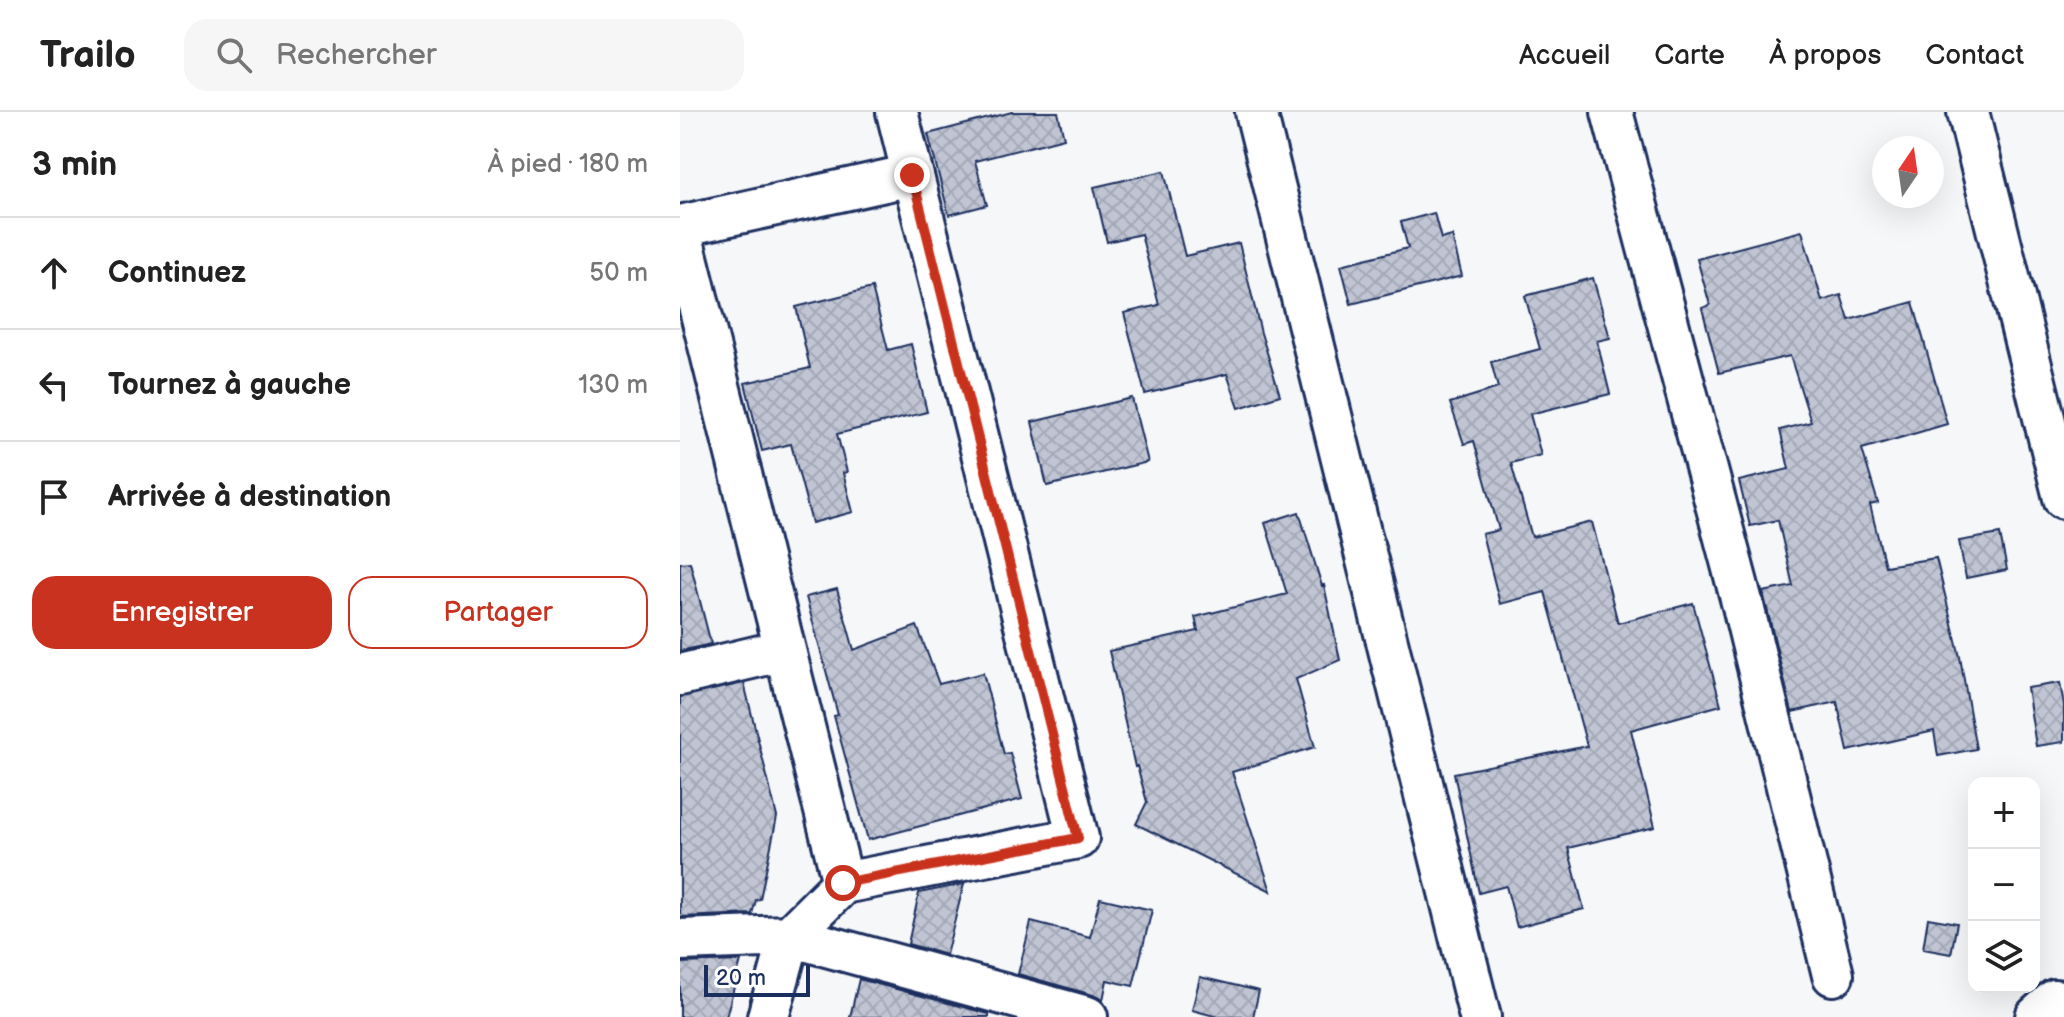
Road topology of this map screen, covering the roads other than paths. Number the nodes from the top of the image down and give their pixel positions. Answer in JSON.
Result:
{"nodes":[{"id":1,"x":897,"y":112,"type":"edge"},
{"id":2,"x":1256,"y":112,"type":"edge"},
{"id":3,"x":1612,"y":112,"type":"edge"},
{"id":4,"x":1968,"y":112,"type":"edge"},
{"id":5,"x":912,"y":175,"type":"junction"},
{"id":6,"x":680,"y":228,"type":"edge"},
{"id":7,"x":2064,"y":498,"type":"edge"},
{"id":8,"x":785,"y":650,"type":"junction"},
{"id":9,"x":680,"y":675,"type":"edge"},
{"id":10,"x":843,"y":883,"type":"junction"},
{"id":11,"x":790,"y":936,"type":"junction"},
{"id":12,"x":680,"y":940,"type":"edge"},
{"id":13,"x":1833,"y":975,"type":"dead end"},
{"id":14,"x":768,"y":1017,"type":"edge"},
{"id":15,"x":1087,"y":1017,"type":"edge"},
{"id":16,"x":1480,"y":1017,"type":"edge"}],
"edges":[{"from":1,"to":5,"type":"street"},
{"from":2,"to":16,"type":"street"},
{"from":3,"to":13,"type":"street"},
{"from":4,"to":7,"type":"street"},
{"from":5,"to":6,"type":"street"},
{"from":5,"to":10,"type":"street"},
{"from":6,"to":8,"type":"street"},
{"from":8,"to":9,"type":"street"},
{"from":8,"to":10,"type":"street"},
{"from":10,"to":11,"type":"street"},
{"from":11,"to":12,"type":"street"},
{"from":11,"to":14,"type":"street"},
{"from":11,"to":15,"type":"street"}]}
